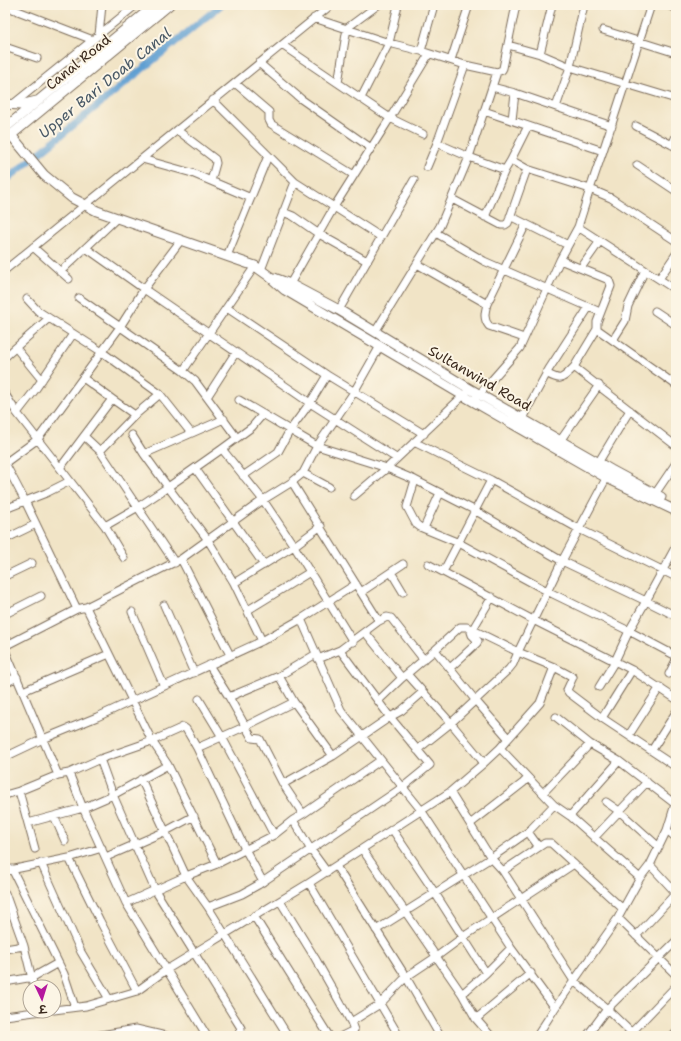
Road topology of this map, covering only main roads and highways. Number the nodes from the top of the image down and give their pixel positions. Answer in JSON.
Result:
{"nodes":[{"id":1,"x":155,"y":5,"type":"edge"},
{"id":2,"x":169,"y":5,"type":"edge"},
{"id":3,"x":38,"y":101,"type":"junction"},
{"id":4,"x":9,"y":105,"type":"edge"},
{"id":5,"x":7,"y":129,"type":"edge"},
{"id":6,"x":269,"y":276,"type":"junction"},
{"id":7,"x":467,"y":393,"type":"junction"},
{"id":8,"x":519,"y":423,"type":"junction"},
{"id":9,"x":609,"y":474,"type":"junction"},
{"id":10,"x":676,"y":505,"type":"edge"},
{"id":11,"x":676,"y":511,"type":"edge"}],
"edges":[{"from":1,"to":3,"type":"main road","name":"Canal Road"},
{"from":2,"to":5,"type":"main road","name":"Canal Road"},
{"from":3,"to":4,"type":"main road"},
{"from":3,"to":5,"type":"main road","name":"Canal Road"},
{"from":5,"to":6,"type":"main road"},
{"from":6,"to":7,"type":"main road"},
{"from":6,"to":7,"type":"main road","name":"Sultanwind Road"},
{"from":7,"to":8,"type":"main road","name":"Sultanwind Road"},
{"from":8,"to":9,"type":"main road"},
{"from":8,"to":9,"type":"main road","name":"Sultanwind Road"},
{"from":9,"to":10,"type":"main road","name":"Sultanwind Road"},
{"from":9,"to":11,"type":"main road"}]}
